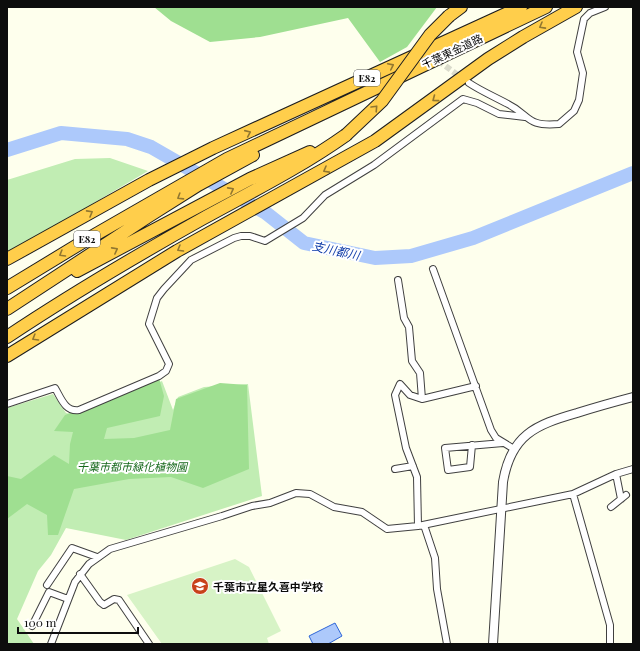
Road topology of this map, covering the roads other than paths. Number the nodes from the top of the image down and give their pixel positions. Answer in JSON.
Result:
{"nodes":[{"id":1,"x":461,"y":7,"type":"edge"},
{"id":2,"x":521,"y":7,"type":"edge"},
{"id":3,"x":546,"y":7,"type":"edge"},
{"id":4,"x":576,"y":7,"type":"edge"},
{"id":5,"x":605,"y":7,"type":"edge"},
{"id":6,"x":470,"y":83,"type":"tunnel mouth"},
{"id":7,"x":524,"y":117,"type":"junction"},
{"id":8,"x":346,"y":135,"type":"junction"},
{"id":9,"x":232,"y":161,"type":"junction"},
{"id":10,"x":7,"y":259,"type":"edge"},
{"id":11,"x":433,"y":269,"type":"dead end"},
{"id":12,"x":398,"y":280,"type":"dead end"},
{"id":13,"x":7,"y":288,"type":"edge"},
{"id":14,"x":7,"y":308,"type":"edge"},
{"id":15,"x":7,"y":337,"type":"edge"},
{"id":16,"x":7,"y":356,"type":"edge"},
{"id":17,"x":476,"y":386,"type":"junction"},
{"id":18,"x":633,"y":397,"type":"edge"},
{"id":19,"x":422,"y":399,"type":"junction"},
{"id":20,"x":7,"y":404,"type":"edge"},
{"id":21,"x":503,"y":443,"type":"junction"},
{"id":22,"x":472,"y":444,"type":"junction"},
{"id":23,"x":514,"y":449,"type":"junction"},
{"id":24,"x":414,"y":466,"type":"junction"},
{"id":25,"x":395,"y":469,"type":"dead end"},
{"id":26,"x":633,"y":469,"type":"edge"},
{"id":27,"x":616,"y":474,"type":"junction"},
{"id":28,"x":573,"y":494,"type":"junction"},
{"id":29,"x":611,"y":507,"type":"dead end"},
{"id":30,"x":502,"y":508,"type":"junction"},
{"id":31,"x":421,"y":526,"type":"junction"},
{"id":32,"x":98,"y":557,"type":"junction"},
{"id":33,"x":80,"y":574,"type":"junction"},
{"id":34,"x":47,"y":585,"type":"dead end"},
{"id":35,"x":68,"y":599,"type":"junction"},
{"id":36,"x":32,"y":626,"type":"dead end"},
{"id":37,"x":51,"y":644,"type":"edge"},
{"id":38,"x":149,"y":644,"type":"edge"},
{"id":39,"x":446,"y":644,"type":"edge"},
{"id":40,"x":493,"y":644,"type":"edge"},
{"id":41,"x":610,"y":644,"type":"edge"}],
"edges":[{"from":8,"to":1,"type":"highway","number":"E82","one_way":true,"bridge":true},
{"from":10,"to":2,"type":"highway","number":"E82","one_way":true},
{"from":3,"to":9,"type":"highway","name":"千葉東金道路","number":"E82"},
{"from":4,"to":16,"type":"highway","one_way":true},
{"from":5,"to":7,"type":"street"},
{"from":6,"to":7,"type":"street"},
{"from":7,"to":20,"type":"street"},
{"from":14,"to":8,"type":"highway","number":"E82","one_way":true},
{"from":8,"to":15,"type":"highway"},
{"from":9,"to":13,"type":"highway","number":"E82","one_way":true},
{"from":9,"to":14,"type":"highway","number":"E82","one_way":true},
{"from":11,"to":17,"type":"street"},
{"from":12,"to":19,"type":"street"},
{"from":17,"to":19,"type":"street"},
{"from":17,"to":21,"type":"street"},
{"from":18,"to":23,"type":"street"},
{"from":19,"to":24,"type":"street"},
{"from":21,"to":22,"type":"street"},
{"from":21,"to":23,"type":"street"},
{"from":22,"to":22,"type":"street"},
{"from":23,"to":30,"type":"street"},
{"from":24,"to":25,"type":"street"},
{"from":24,"to":31,"type":"street"},
{"from":26,"to":27,"type":"street"},
{"from":27,"to":28,"type":"street"},
{"from":27,"to":29,"type":"street"},
{"from":28,"to":30,"type":"street"},
{"from":28,"to":41,"type":"street"},
{"from":30,"to":31,"type":"street"},
{"from":30,"to":40,"type":"street"},
{"from":31,"to":32,"type":"street"},
{"from":31,"to":39,"type":"street"},
{"from":32,"to":33,"type":"street"},
{"from":32,"to":34,"type":"street"},
{"from":33,"to":35,"type":"street"},
{"from":33,"to":38,"type":"street"},
{"from":35,"to":36,"type":"street"},
{"from":35,"to":37,"type":"street"}]}
